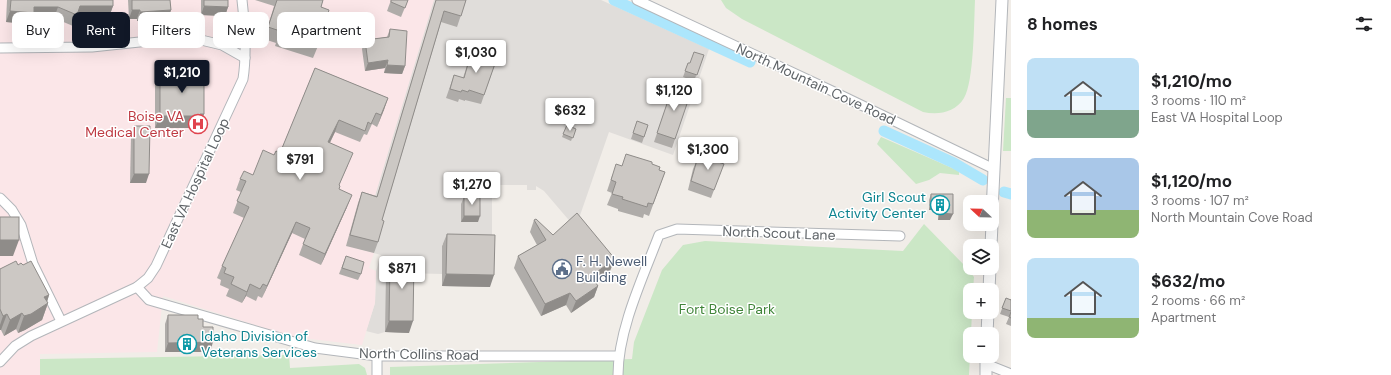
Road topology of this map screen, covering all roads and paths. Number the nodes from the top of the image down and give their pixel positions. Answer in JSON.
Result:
{"nodes":[{"id":1,"x":242,"y":0,"type":"edge"},
{"id":2,"x":637,"y":0,"type":"edge"},
{"id":3,"x":1002,"y":0,"type":"edge"},
{"id":4,"x":0,"y":48,"type":"edge"},
{"id":5,"x":245,"y":58,"type":"junction"},
{"id":6,"x":994,"y":169,"type":"junction"},
{"id":7,"x":993,"y":195,"type":"edge"},
{"id":8,"x":0,"y":198,"type":"edge"},
{"id":9,"x":900,"y":236,"type":"dead end"},
{"id":10,"x":137,"y":287,"type":"junction"},
{"id":11,"x":61,"y":321,"type":"junction"},
{"id":12,"x":377,"y":356,"type":"junction"},
{"id":13,"x":618,"y":356,"type":"junction"},
{"id":14,"x":0,"y":362,"type":"edge"},
{"id":15,"x":986,"y":365,"type":"edge"},
{"id":16,"x":1011,"y":374,"type":"edge"},
{"id":17,"x":377,"y":375,"type":"edge"},
{"id":18,"x":618,"y":375,"type":"edge"}],
"edges":[{"from":1,"to":5,"type":"street","name":"East VA Hospital Loop"},
{"from":2,"to":6,"type":"street","name":"North Mountain Cove Road"},
{"from":3,"to":6,"type":"street"},
{"from":4,"to":5,"type":"street"},
{"from":5,"to":10,"type":"street","name":"East VA Hospital Loop"},
{"from":6,"to":7,"type":"street"},
{"from":8,"to":11,"type":"street"},
{"from":9,"to":13,"type":"street","name":"North Scout Lane"},
{"from":10,"to":11,"type":"street"},
{"from":10,"to":12,"type":"street","name":"North Collins Road"},
{"from":11,"to":14,"type":"street"},
{"from":12,"to":13,"type":"street","name":"North Collins Road"},
{"from":12,"to":17,"type":"street"},
{"from":13,"to":18,"type":"street"},
{"from":15,"to":16,"type":"street"}]}
